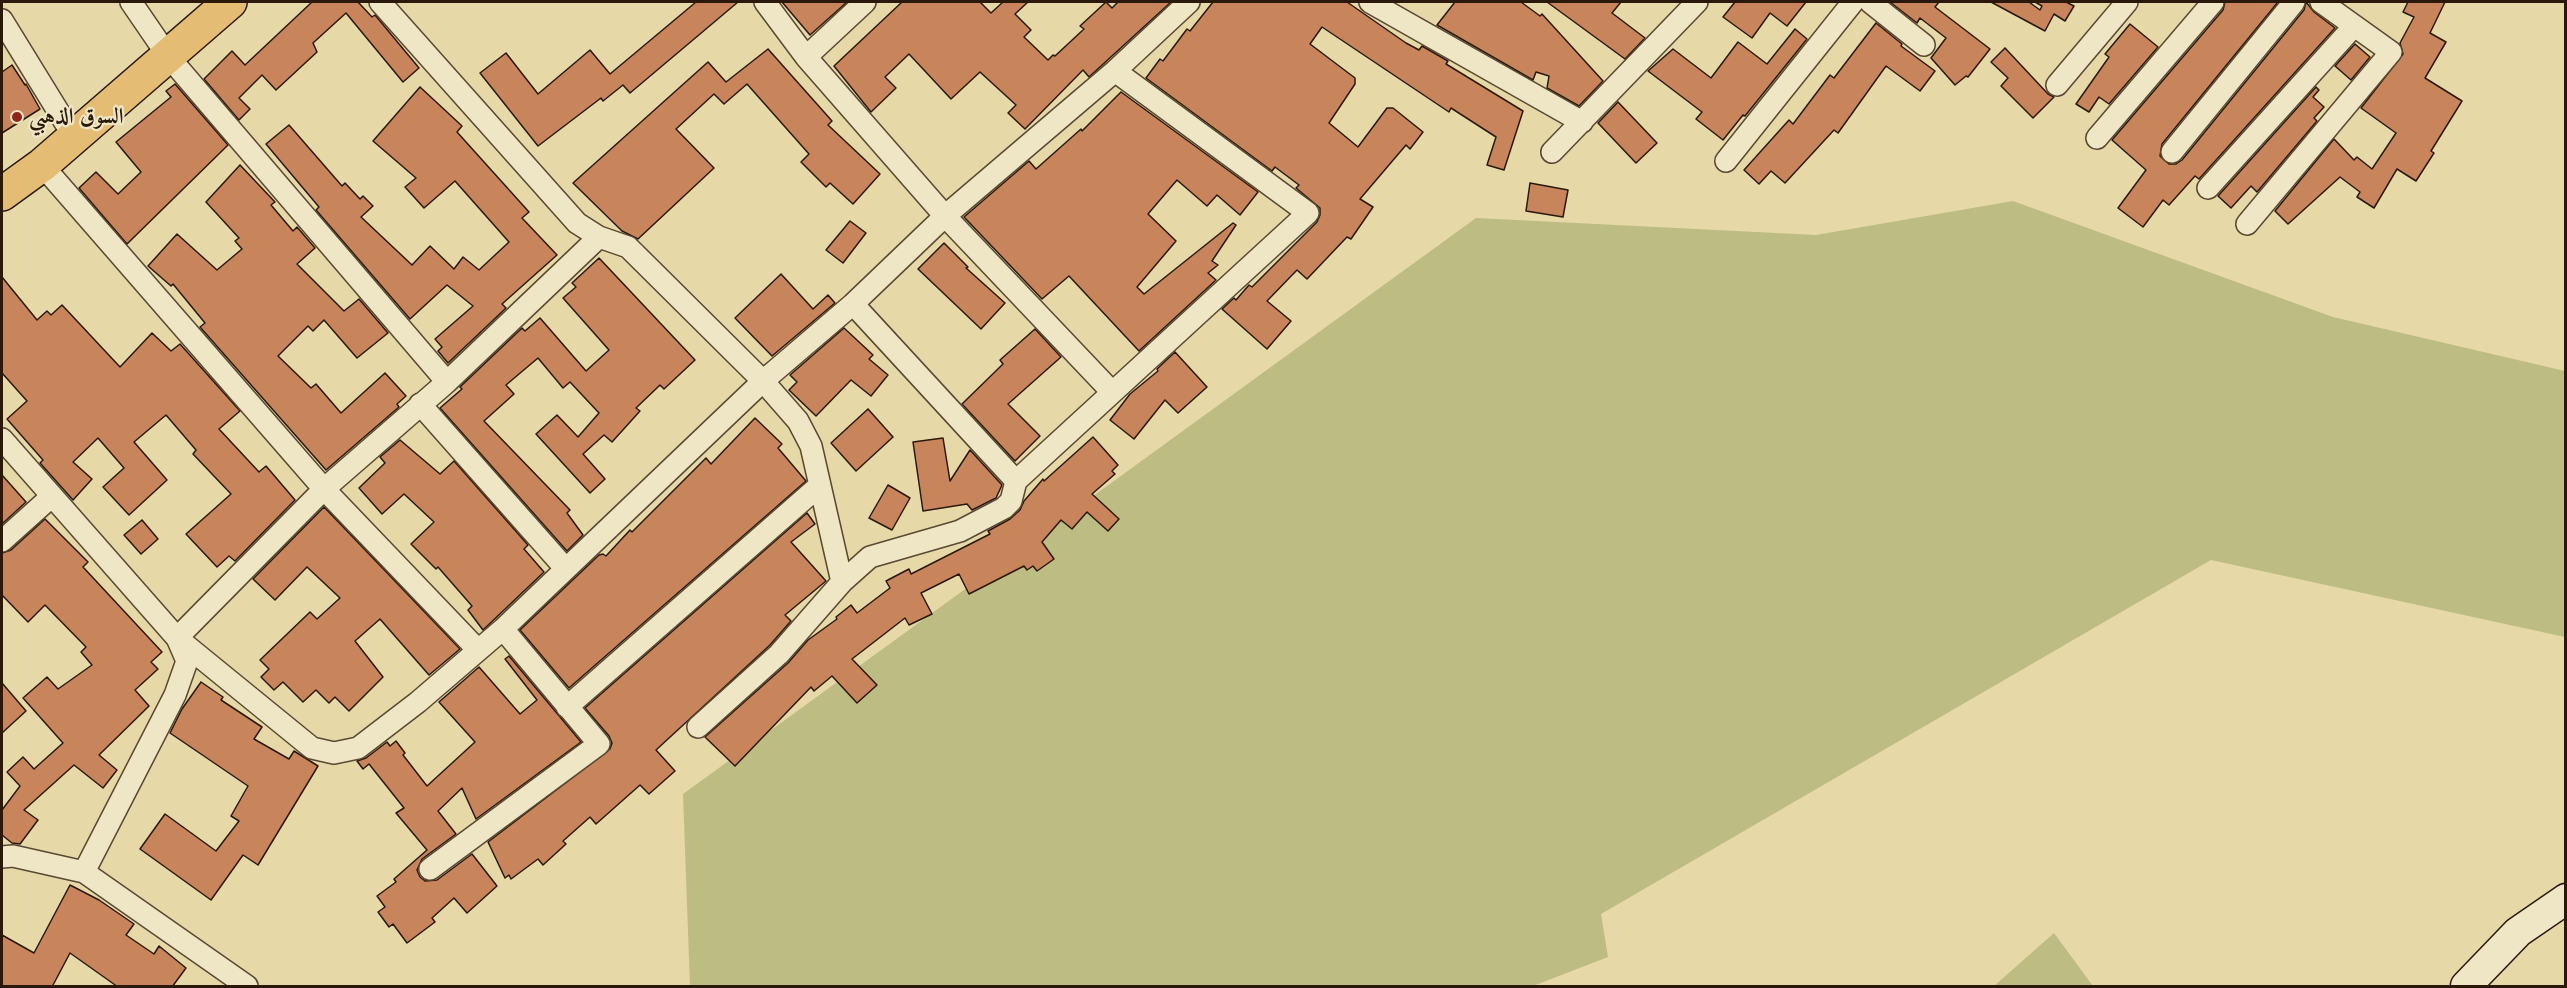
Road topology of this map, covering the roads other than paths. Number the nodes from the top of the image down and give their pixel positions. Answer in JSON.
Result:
{"nodes":[{"id":1,"x":131,"y":2,"type":"edge"},
{"id":2,"x":230,"y":2,"type":"edge"},
{"id":3,"x":380,"y":2,"type":"edge"},
{"id":4,"x":765,"y":2,"type":"edge"},
{"id":5,"x":865,"y":2,"type":"edge"},
{"id":6,"x":1189,"y":2,"type":"edge"},
{"id":7,"x":1370,"y":2,"type":"edge"},
{"id":8,"x":1697,"y":2,"type":"edge"},
{"id":9,"x":1854,"y":2,"type":"edge"},
{"id":10,"x":1870,"y":2,"type":"edge"},
{"id":11,"x":2127,"y":2,"type":"edge"},
{"id":12,"x":2213,"y":2,"type":"edge"},
{"id":13,"x":2294,"y":2,"type":"edge"},
{"id":14,"x":2321,"y":2,"type":"edge"},
{"id":15,"x":2,"y":20,"type":"edge"},
{"id":16,"x":2354,"y":26,"type":"junction"},
{"id":17,"x":1924,"y":45,"type":"dead end"},
{"id":18,"x":168,"y":56,"type":"junction"},
{"id":19,"x":806,"y":57,"type":"junction"},
{"id":20,"x":1115,"y":71,"type":"junction"},
{"id":21,"x":2057,"y":85,"type":"dead end"},
{"id":22,"x":1582,"y":122,"type":"junction"},
{"id":23,"x":74,"y":137,"type":"junction"},
{"id":24,"x":2097,"y":138,"type":"dead end"},
{"id":25,"x":1552,"y":152,"type":"dead end"},
{"id":26,"x":2172,"y":152,"type":"dead end"},
{"id":27,"x":1726,"y":161,"type":"dead end"},
{"id":28,"x":42,"y":165,"type":"junction"},
{"id":29,"x":2208,"y":188,"type":"dead end"},
{"id":30,"x":2,"y":194,"type":"edge"},
{"id":31,"x":945,"y":216,"type":"junction"},
{"id":32,"x":2247,"y":224,"type":"dead end"},
{"id":33,"x":599,"y":237,"type":"junction"},
{"id":34,"x":853,"y":304,"type":"junction"},
{"id":35,"x":763,"y":381,"type":"junction"},
{"id":36,"x":447,"y":382,"type":"junction"},
{"id":37,"x":1112,"y":392,"type":"junction"},
{"id":38,"x":420,"y":404,"type":"junction"},
{"id":39,"x":4,"y":445,"type":"edge"},
{"id":40,"x":1016,"y":481,"type":"junction"},
{"id":41,"x":819,"y":486,"type":"junction"},
{"id":42,"x":324,"y":489,"type":"junction"},
{"id":43,"x":51,"y":497,"type":"junction"},
{"id":44,"x":2,"y":541,"type":"edge"},
{"id":45,"x":565,"y":568,"type":"junction"},
{"id":46,"x":842,"y":582,"type":"junction"},
{"id":47,"x":503,"y":629,"type":"junction"},
{"id":48,"x":177,"y":638,"type":"junction"},
{"id":49,"x":477,"y":649,"type":"junction"},
{"id":50,"x":567,"y":707,"type":"junction"},
{"id":51,"x":698,"y":727,"type":"dead end"},
{"id":52,"x":2,"y":857,"type":"edge"},
{"id":53,"x":430,"y":869,"type":"dead end"},
{"id":54,"x":84,"y":872,"type":"junction"},
{"id":55,"x":2565,"y":899,"type":"edge"},
{"id":56,"x":248,"y":987,"type":"edge"},
{"id":57,"x":2466,"y":987,"type":"edge"}],
"edges":[{"from":1,"to":18,"type":"street"},
{"from":2,"to":18,"type":"main road"},
{"from":3,"to":33,"type":"street"},
{"from":4,"to":19,"type":"street"},
{"from":5,"to":19,"type":"street"},
{"from":6,"to":20,"type":"street"},
{"from":7,"to":22,"type":"street"},
{"from":8,"to":22,"type":"street"},
{"from":9,"to":27,"type":"street"},
{"from":10,"to":17,"type":"street"},
{"from":11,"to":21,"type":"street"},
{"from":12,"to":24,"type":"street"},
{"from":13,"to":26,"type":"street"},
{"from":14,"to":16,"type":"street"},
{"from":15,"to":23,"type":"street"},
{"from":16,"to":29,"type":"street"},
{"from":16,"to":32,"type":"street"},
{"from":18,"to":23,"type":"main road"},
{"from":18,"to":36,"type":"street"},
{"from":19,"to":31,"type":"street"},
{"from":20,"to":31,"type":"street"},
{"from":20,"to":37,"type":"street"},
{"from":22,"to":25,"type":"street"},
{"from":23,"to":28,"type":"main road"},
{"from":28,"to":30,"type":"main road"},
{"from":28,"to":42,"type":"street"},
{"from":31,"to":34,"type":"street"},
{"from":31,"to":37,"type":"street"},
{"from":33,"to":35,"type":"street"},
{"from":33,"to":36,"type":"street"},
{"from":34,"to":35,"type":"street"},
{"from":34,"to":40,"type":"street"},
{"from":35,"to":41,"type":"street"},
{"from":35,"to":45,"type":"street"},
{"from":36,"to":38,"type":"street"},
{"from":37,"to":40,"type":"street"},
{"from":38,"to":42,"type":"street"},
{"from":38,"to":45,"type":"street"},
{"from":39,"to":43,"type":"street"},
{"from":40,"to":46,"type":"street"},
{"from":41,"to":46,"type":"street"},
{"from":41,"to":50,"type":"street"},
{"from":42,"to":48,"type":"street"},
{"from":42,"to":49,"type":"street"},
{"from":43,"to":44,"type":"street"},
{"from":43,"to":48,"type":"street"},
{"from":45,"to":47,"type":"street"},
{"from":46,"to":51,"type":"street"},
{"from":47,"to":49,"type":"street"},
{"from":47,"to":50,"type":"street"},
{"from":48,"to":49,"type":"street"},
{"from":48,"to":54,"type":"street"},
{"from":50,"to":53,"type":"street"},
{"from":52,"to":54,"type":"street"},
{"from":54,"to":56,"type":"street"},
{"from":55,"to":57,"type":"main road"}]}
